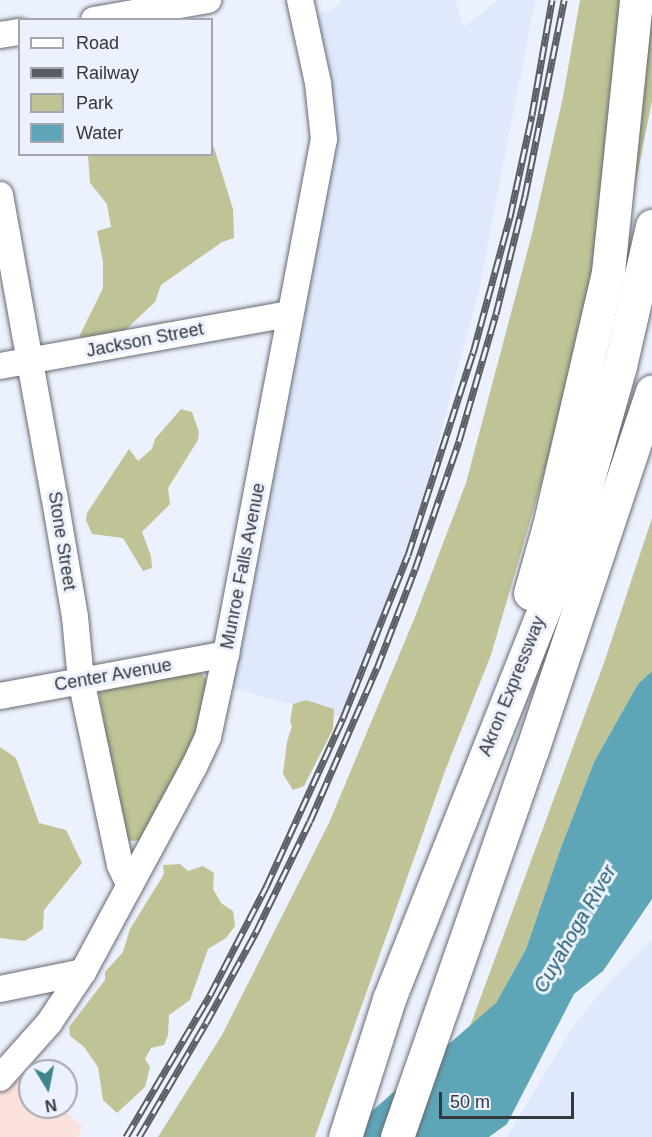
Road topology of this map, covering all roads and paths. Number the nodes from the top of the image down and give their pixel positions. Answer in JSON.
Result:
{"nodes":[{"id":1,"x":208,"y":0,"type":"edge"},
{"id":2,"x":300,"y":0,"type":"edge"},
{"id":3,"x":636,"y":0,"type":"edge"},
{"id":4,"x":105,"y":18,"type":"edge"},
{"id":5,"x":18,"y":32,"type":"edge"},
{"id":6,"x":0,"y":35,"type":"edge"},
{"id":7,"x":0,"y":195,"type":"edge"},
{"id":8,"x":652,"y":226,"type":"edge"},
{"id":9,"x":290,"y":314,"type":"junction"},
{"id":10,"x":30,"y":360,"type":"junction"},
{"id":11,"x":0,"y":366,"type":"edge"},
{"id":12,"x":652,"y":392,"type":"edge"},
{"id":13,"x":652,"y":415,"type":"edge"},
{"id":14,"x":608,"y":523,"type":"junction"},
{"id":15,"x":226,"y":654,"type":"junction"},
{"id":16,"x":81,"y":680,"type":"junction"},
{"id":17,"x":0,"y":696,"type":"edge"},
{"id":18,"x":483,"y":758,"type":"junction"},
{"id":19,"x":130,"y":886,"type":"junction"},
{"id":20,"x":83,"y":972,"type":"junction"},
{"id":21,"x":0,"y":989,"type":"edge"},
{"id":22,"x":0,"y":1078,"type":"edge"},
{"id":23,"x":345,"y":1135,"type":"edge"},
{"id":24,"x":397,"y":1137,"type":"edge"}],
"edges":[{"from":1,"to":4,"type":"street"},
{"from":2,"to":9,"type":"street","name":"Munroe Falls Avenue"},
{"from":3,"to":18,"type":"highway"},
{"from":5,"to":6,"type":"street"},
{"from":7,"to":10,"type":"street","name":"Stone Street"},
{"from":8,"to":18,"type":"highway","name":"Akron Expressway"},
{"from":9,"to":10,"type":"street","name":"Jackson Street"},
{"from":9,"to":15,"type":"street","name":"Munroe Falls Avenue"},
{"from":10,"to":11,"type":"street","name":"Jackson Street"},
{"from":10,"to":16,"type":"street","name":"Stone Street"},
{"from":12,"to":14,"type":"highway","name":"Akron Expressway"},
{"from":13,"to":14,"type":"highway"},
{"from":14,"to":24,"type":"highway","name":"Akron Expressway"},
{"from":15,"to":16,"type":"street","name":"Center Avenue"},
{"from":15,"to":19,"type":"street","name":"Munroe Falls Avenue"},
{"from":16,"to":17,"type":"street","name":"Center Avenue"},
{"from":16,"to":19,"type":"street","name":"Stone Street"},
{"from":18,"to":23,"type":"highway","name":"Akron Expressway"},
{"from":19,"to":20,"type":"street","name":"Munroe Falls Avenue"},
{"from":20,"to":21,"type":"street"},
{"from":20,"to":22,"type":"street","name":"Munroe Falls Avenue"}]}
